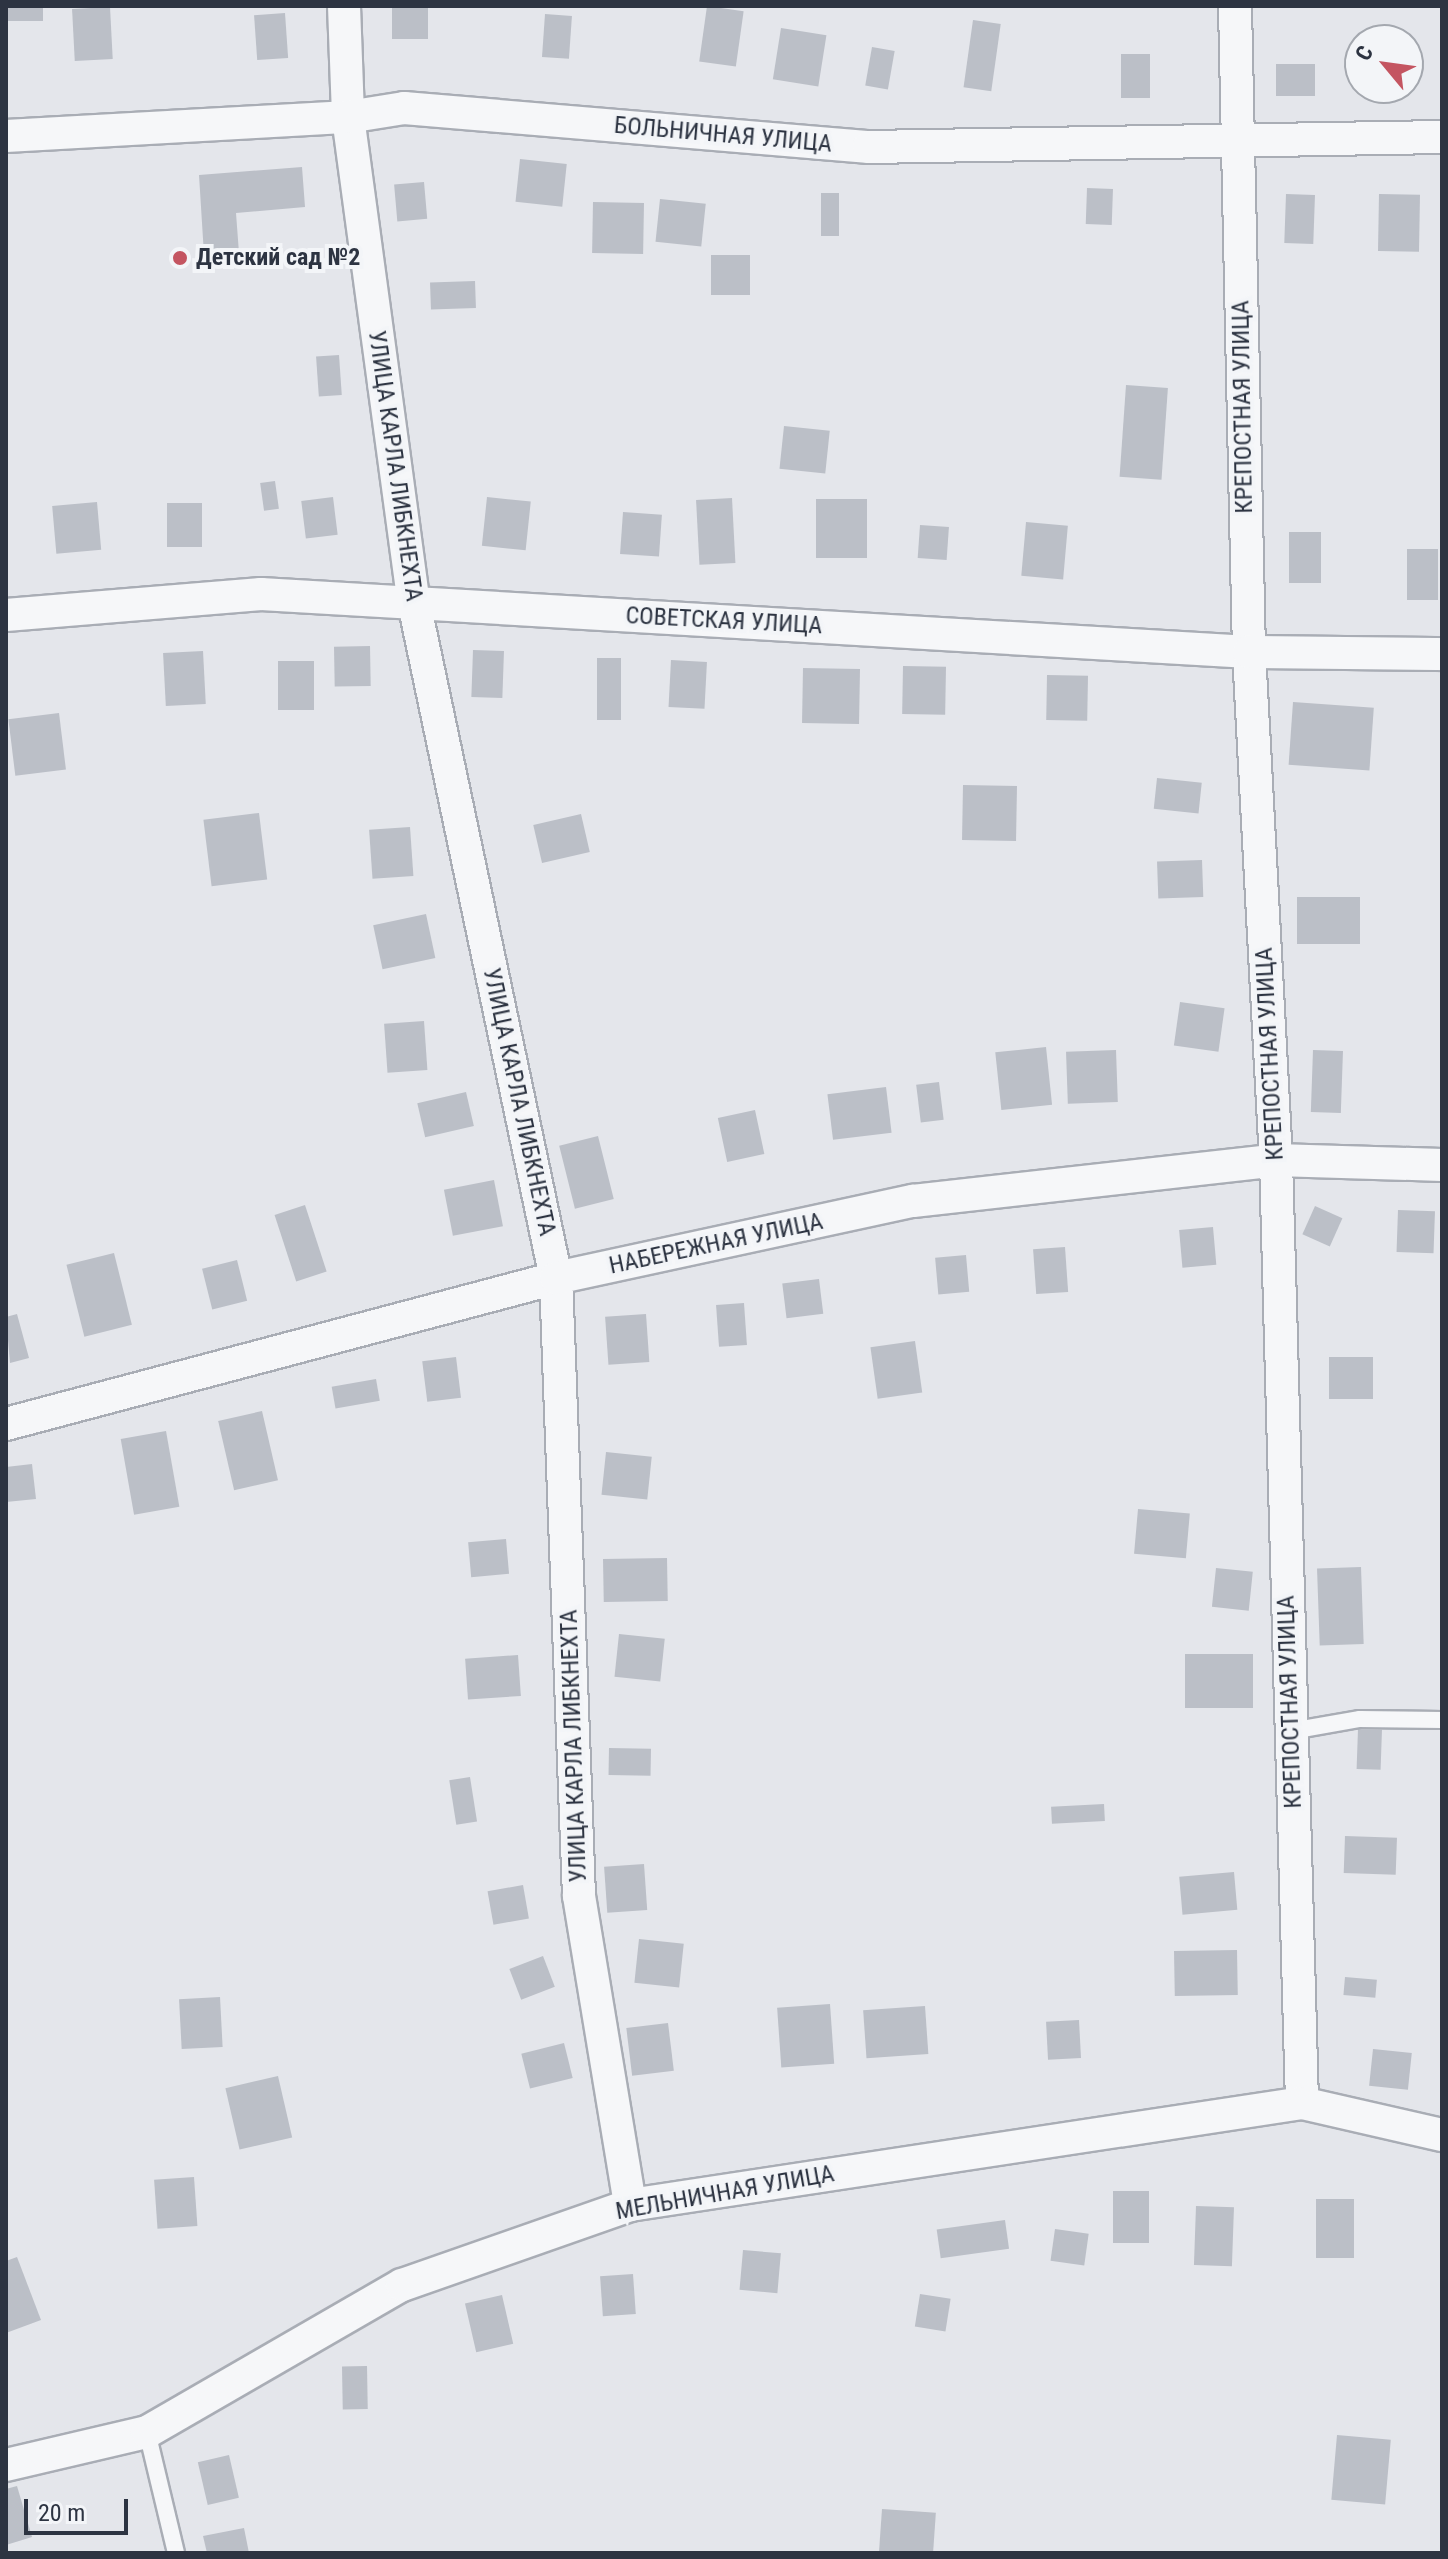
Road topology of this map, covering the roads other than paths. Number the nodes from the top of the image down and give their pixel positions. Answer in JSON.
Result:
{"nodes":[{"id":1,"x":344,"y":6,"type":"edge"},
{"id":2,"x":1235,"y":6,"type":"edge"},
{"id":3,"x":348,"y":117,"type":"junction"},
{"id":4,"x":6,"y":136,"type":"edge"},
{"id":5,"x":1442,"y":137,"type":"edge"},
{"id":6,"x":1236,"y":139,"type":"junction"},
{"id":7,"x":414,"y":603,"type":"junction"},
{"id":8,"x":6,"y":615,"type":"edge"},
{"id":9,"x":1249,"y":652,"type":"junction"},
{"id":10,"x":1442,"y":654,"type":"edge"},
{"id":11,"x":1276,"y":1160,"type":"junction"},
{"id":12,"x":1442,"y":1165,"type":"edge"},
{"id":13,"x":556,"y":1278,"type":"junction"},
{"id":14,"x":6,"y":1424,"type":"edge"},
{"id":15,"x":1442,"y":1720,"type":"edge"},
{"id":16,"x":1291,"y":1731,"type":"junction"},
{"id":17,"x":1302,"y":2103,"type":"junction"},
{"id":18,"x":1442,"y":2135,"type":"edge"},
{"id":19,"x":630,"y":2205,"type":"junction"},
{"id":20,"x":147,"y":2432,"type":"junction"},
{"id":21,"x":6,"y":2465,"type":"edge"},
{"id":22,"x":176,"y":2553,"type":"edge"}],
"edges":[{"from":1,"to":3,"type":"street","name":"УЛИЦА КАРЛА ЛИБКНЕХТА"},
{"from":2,"to":6,"type":"street","name":"КРЕПОСТНАЯ УЛИЦА"},
{"from":3,"to":4,"type":"street","name":"БОЛЬНИЧНАЯ УЛИЦА"},
{"from":3,"to":6,"type":"street","name":"БОЛЬНИЧНАЯ УЛИЦА"},
{"from":3,"to":7,"type":"street","name":"УЛИЦА КАРЛА ЛИБКНЕХТА"},
{"from":5,"to":6,"type":"street","name":"БОЛЬНИЧНАЯ УЛИЦА"},
{"from":6,"to":9,"type":"street","name":"КРЕПОСТНАЯ УЛИЦА"},
{"from":7,"to":8,"type":"street","name":"СОВЕТСКАЯ УЛИЦА"},
{"from":7,"to":9,"type":"street","name":"СОВЕТСКАЯ УЛИЦА"},
{"from":7,"to":13,"type":"street","name":"УЛИЦА КАРЛА ЛИБКНЕХТА"},
{"from":9,"to":10,"type":"street","name":"СОВЕТСКАЯ УЛИЦА"},
{"from":9,"to":11,"type":"street","name":"КРЕПОСТНАЯ УЛИЦА"},
{"from":11,"to":12,"type":"street","name":"НАБЕРЕЖНАЯ УЛИЦА"},
{"from":11,"to":13,"type":"street","name":"НАБЕРЕЖНАЯ УЛИЦА"},
{"from":11,"to":16,"type":"street","name":"КРЕПОСТНАЯ УЛИЦА"},
{"from":13,"to":14,"type":"street","name":"НАБЕРЕЖНАЯ УЛИЦА"},
{"from":13,"to":19,"type":"street","name":"УЛИЦА КАРЛА ЛИБКНЕХТА"},
{"from":15,"to":16,"type":"lane"},
{"from":16,"to":17,"type":"street","name":"КРЕПОСТНАЯ УЛИЦА"},
{"from":17,"to":18,"type":"street","name":"МЕЛЬНИЧНАЯ УЛИЦА"},
{"from":17,"to":19,"type":"street","name":"МЕЛЬНИЧНАЯ УЛИЦА"},
{"from":19,"to":20,"type":"street","name":"МЕЛЬНИЧНАЯ УЛИЦА"},
{"from":20,"to":21,"type":"street","name":"МЕЛЬНИЧНАЯ УЛИЦА"},
{"from":20,"to":22,"type":"lane"}]}
